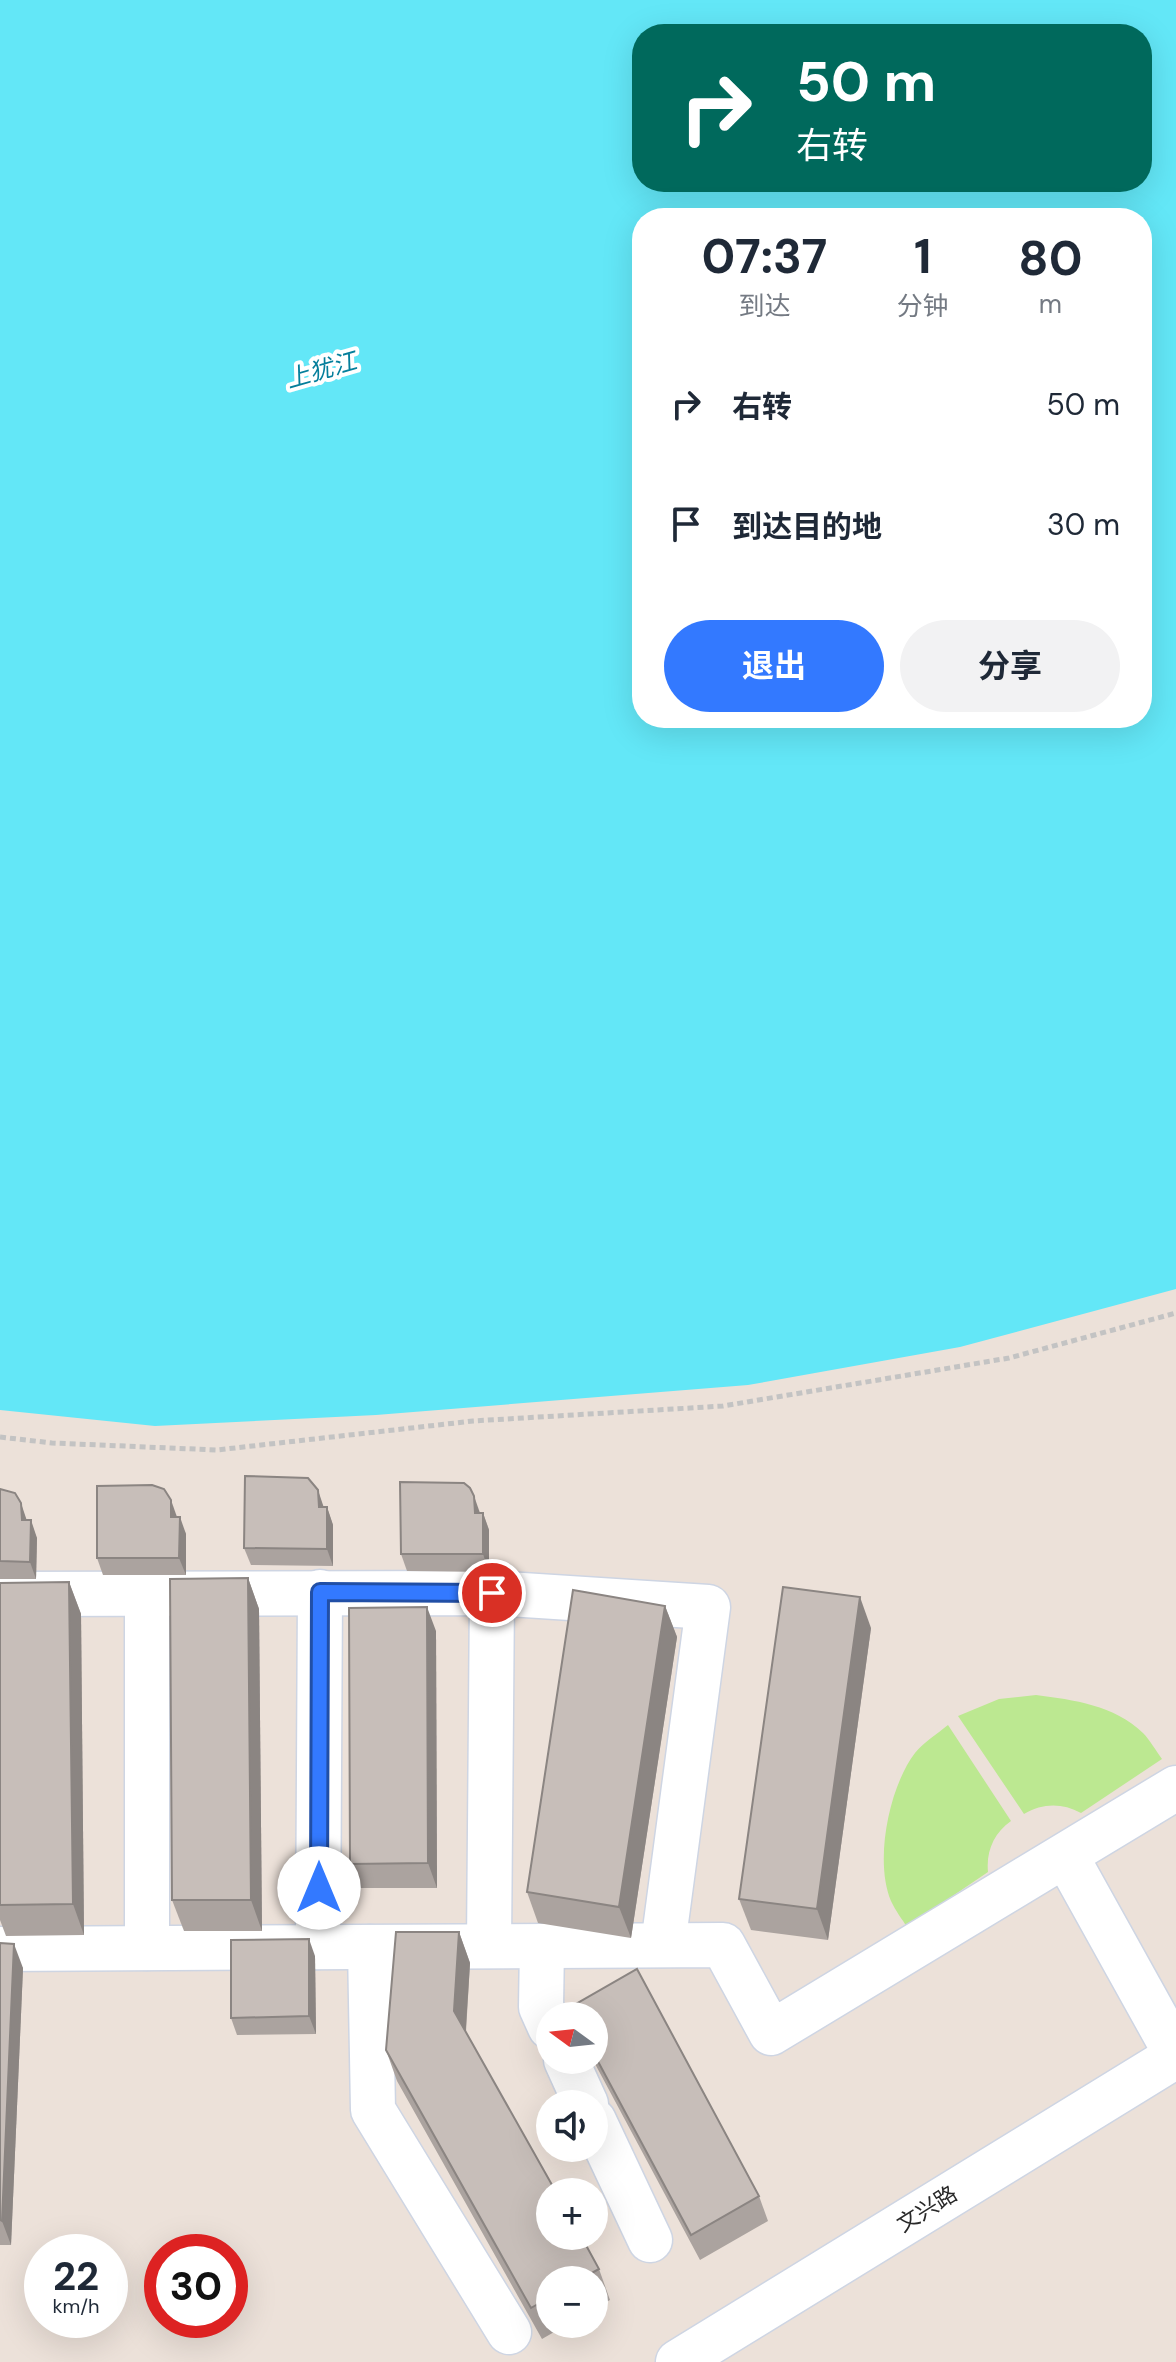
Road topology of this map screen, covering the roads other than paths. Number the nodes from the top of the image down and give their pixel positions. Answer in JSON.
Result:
{"nodes":[{"id":1,"x":320,"y":1592,"type":"junction"},
{"id":2,"x":147,"y":1593,"type":"junction"},
{"id":3,"x":492,"y":1593,"type":"junction"},
{"id":4,"x":0,"y":1594,"type":"edge"},
{"id":5,"x":1176,"y":1788,"type":"edge"},
{"id":6,"x":1066,"y":1856,"type":"junction"},
{"id":7,"x":663,"y":1945,"type":"junction"},
{"id":8,"x":489,"y":1946,"type":"junction"},
{"id":9,"x":542,"y":1946,"type":"junction"},
{"id":10,"x":318,"y":1947,"type":"junction"},
{"id":11,"x":370,"y":1947,"type":"junction"},
{"id":12,"x":147,"y":1948,"type":"junction"},
{"id":13,"x":0,"y":1949,"type":"edge"},
{"id":14,"x":541,"y":2002,"type":"edge"},
{"id":15,"x":1176,"y":2055,"type":"edge"},
{"id":16,"x":608,"y":2151,"type":"edge"},
{"id":17,"x":650,"y":2240,"type":"dead end"},
{"id":18,"x":509,"y":2332,"type":"dead end"},
{"id":19,"x":678,"y":2362,"type":"edge"}],
"edges":[{"from":1,"to":2,"type":"street"},
{"from":1,"to":3,"type":"street"},
{"from":1,"to":10,"type":"street"},
{"from":2,"to":4,"type":"street"},
{"from":2,"to":12,"type":"street"},
{"from":3,"to":7,"type":"street"},
{"from":3,"to":8,"type":"street"},
{"from":5,"to":6,"type":"street"},
{"from":6,"to":7,"type":"street"},
{"from":6,"to":15,"type":"street"},
{"from":7,"to":9,"type":"street"},
{"from":8,"to":9,"type":"street"},
{"from":8,"to":11,"type":"street"},
{"from":9,"to":14,"type":"street"},
{"from":10,"to":11,"type":"street"},
{"from":10,"to":12,"type":"street"},
{"from":11,"to":18,"type":"street"},
{"from":12,"to":13,"type":"street"},
{"from":15,"to":19,"type":"street","name":"文兴路"},
{"from":16,"to":17,"type":"street"}]}
